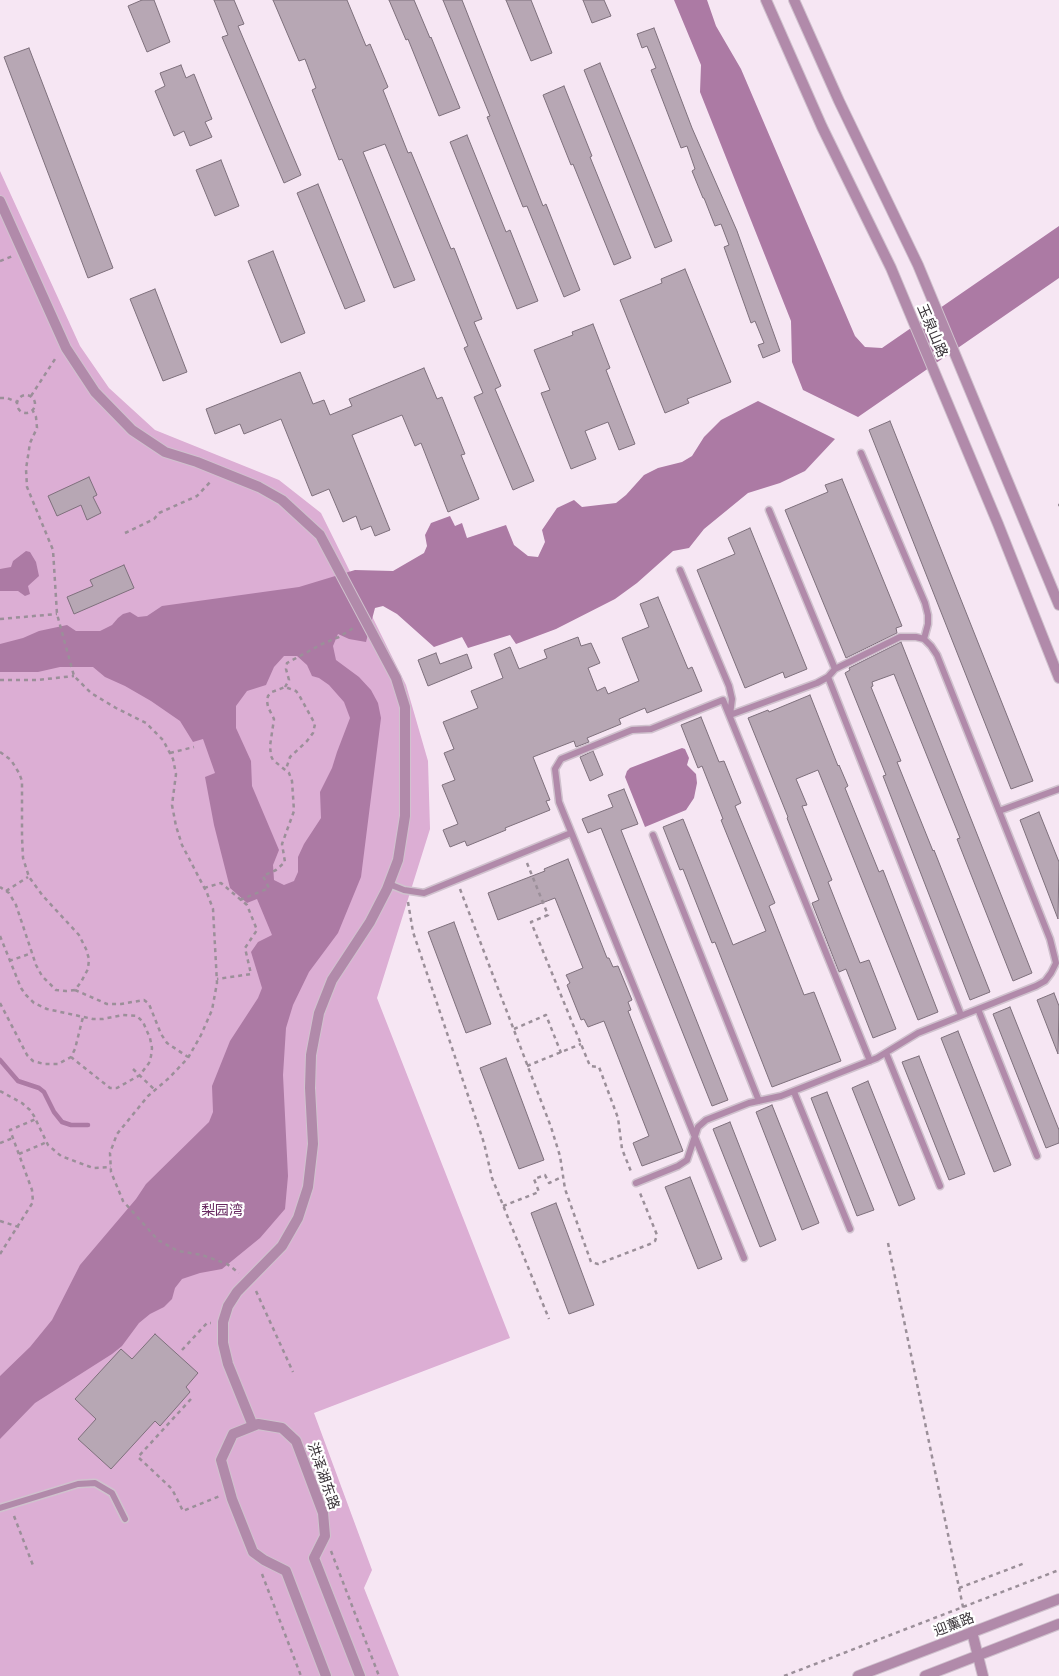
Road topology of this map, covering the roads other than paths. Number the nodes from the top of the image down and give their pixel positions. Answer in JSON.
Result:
{"nodes":[{"id":1,"x":766,"y":0,"type":"edge"},
{"id":2,"x":794,"y":0,"type":"edge"},
{"id":3,"x":0,"y":201,"type":"edge"},
{"id":4,"x":861,"y":453,"type":"dead end"},
{"id":5,"x":769,"y":510,"type":"dead end"},
{"id":6,"x":680,"y":570,"type":"dead end"},
{"id":7,"x":1059,"y":606,"type":"edge"},
{"id":8,"x":924,"y":640,"type":"junction"},
{"id":9,"x":835,"y":669,"type":"junction"},
{"id":10,"x":828,"y":677,"type":"junction"},
{"id":11,"x":1059,"y":678,"type":"edge"},
{"id":12,"x":730,"y":715,"type":"junction"},
{"id":13,"x":1059,"y":789,"type":"edge"},
{"id":14,"x":999,"y":811,"type":"junction"},
{"id":15,"x":572,"y":833,"type":"junction"},
{"id":16,"x":652,"y":835,"type":"dead end"},
{"id":17,"x":389,"y":884,"type":"junction"},
{"id":18,"x":1056,"y":967,"type":"edge"},
{"id":19,"x":978,"y":1009,"type":"junction"},
{"id":20,"x":961,"y":1015,"type":"junction"},
{"id":21,"x":886,"y":1053,"type":"junction"},
{"id":22,"x":870,"y":1061,"type":"junction"},
{"id":23,"x":794,"y":1092,"type":"junction"},
{"id":24,"x":759,"y":1101,"type":"junction"},
{"id":25,"x":694,"y":1135,"type":"junction"},
{"id":26,"x":1037,"y":1156,"type":"dead end"},
{"id":27,"x":636,"y":1183,"type":"road end"},
{"id":28,"x":940,"y":1186,"type":"dead end"},
{"id":29,"x":850,"y":1229,"type":"dead end"},
{"id":30,"x":744,"y":1258,"type":"dead end"},
{"id":31,"x":253,"y":1426,"type":"junction"},
{"id":32,"x":0,"y":1508,"type":"edge"},
{"id":33,"x":125,"y":1519,"type":"dead end"},
{"id":34,"x":1059,"y":1598,"type":"edge"},
{"id":35,"x":1059,"y":1624,"type":"edge"},
{"id":36,"x":972,"y":1632,"type":"junction"},
{"id":37,"x":979,"y":1655,"type":"junction"},
{"id":38,"x":326,"y":1676,"type":"edge"},
{"id":39,"x":360,"y":1676,"type":"edge"},
{"id":40,"x":858,"y":1676,"type":"edge"},
{"id":41,"x":925,"y":1676,"type":"edge"},
{"id":42,"x":983,"y":1676,"type":"edge"}],
"edges":[{"from":1,"to":11,"type":"street","name":"玉泉山路"},
{"from":2,"to":7,"type":"street","name":"玉泉山路"},
{"from":3,"to":17,"type":"street"},
{"from":4,"to":8,"type":"lane"},
{"from":5,"to":9,"type":"lane"},
{"from":6,"to":12,"type":"lane"},
{"from":8,"to":9,"type":"lane"},
{"from":8,"to":14,"type":"lane"},
{"from":9,"to":10,"type":"lane"},
{"from":10,"to":12,"type":"lane"},
{"from":10,"to":20,"type":"lane"},
{"from":12,"to":15,"type":"lane"},
{"from":12,"to":22,"type":"lane"},
{"from":13,"to":14,"type":"lane"},
{"from":14,"to":18,"type":"lane"},
{"from":15,"to":17,"type":"lane"},
{"from":15,"to":25,"type":"lane"},
{"from":16,"to":24,"type":"lane"},
{"from":17,"to":31,"type":"street"},
{"from":18,"to":19,"type":"lane"},
{"from":19,"to":20,"type":"lane"},
{"from":19,"to":26,"type":"lane"},
{"from":20,"to":21,"type":"lane"},
{"from":21,"to":22,"type":"lane"},
{"from":21,"to":28,"type":"lane"},
{"from":22,"to":23,"type":"lane"},
{"from":23,"to":24,"type":"lane"},
{"from":23,"to":29,"type":"lane"},
{"from":24,"to":25,"type":"lane"},
{"from":25,"to":27,"type":"lane"},
{"from":25,"to":30,"type":"lane"},
{"from":31,"to":38,"type":"street"},
{"from":31,"to":39,"type":"street","name":"洪泽湖东路"},
{"from":32,"to":33,"type":"lane"},
{"from":34,"to":36,"type":"street","name":"迎薰路"},
{"from":35,"to":37,"type":"street"},
{"from":36,"to":37,"type":"street"},
{"from":36,"to":40,"type":"street","name":"迎薰路"},
{"from":37,"to":41,"type":"street"},
{"from":37,"to":42,"type":"street"}]}
